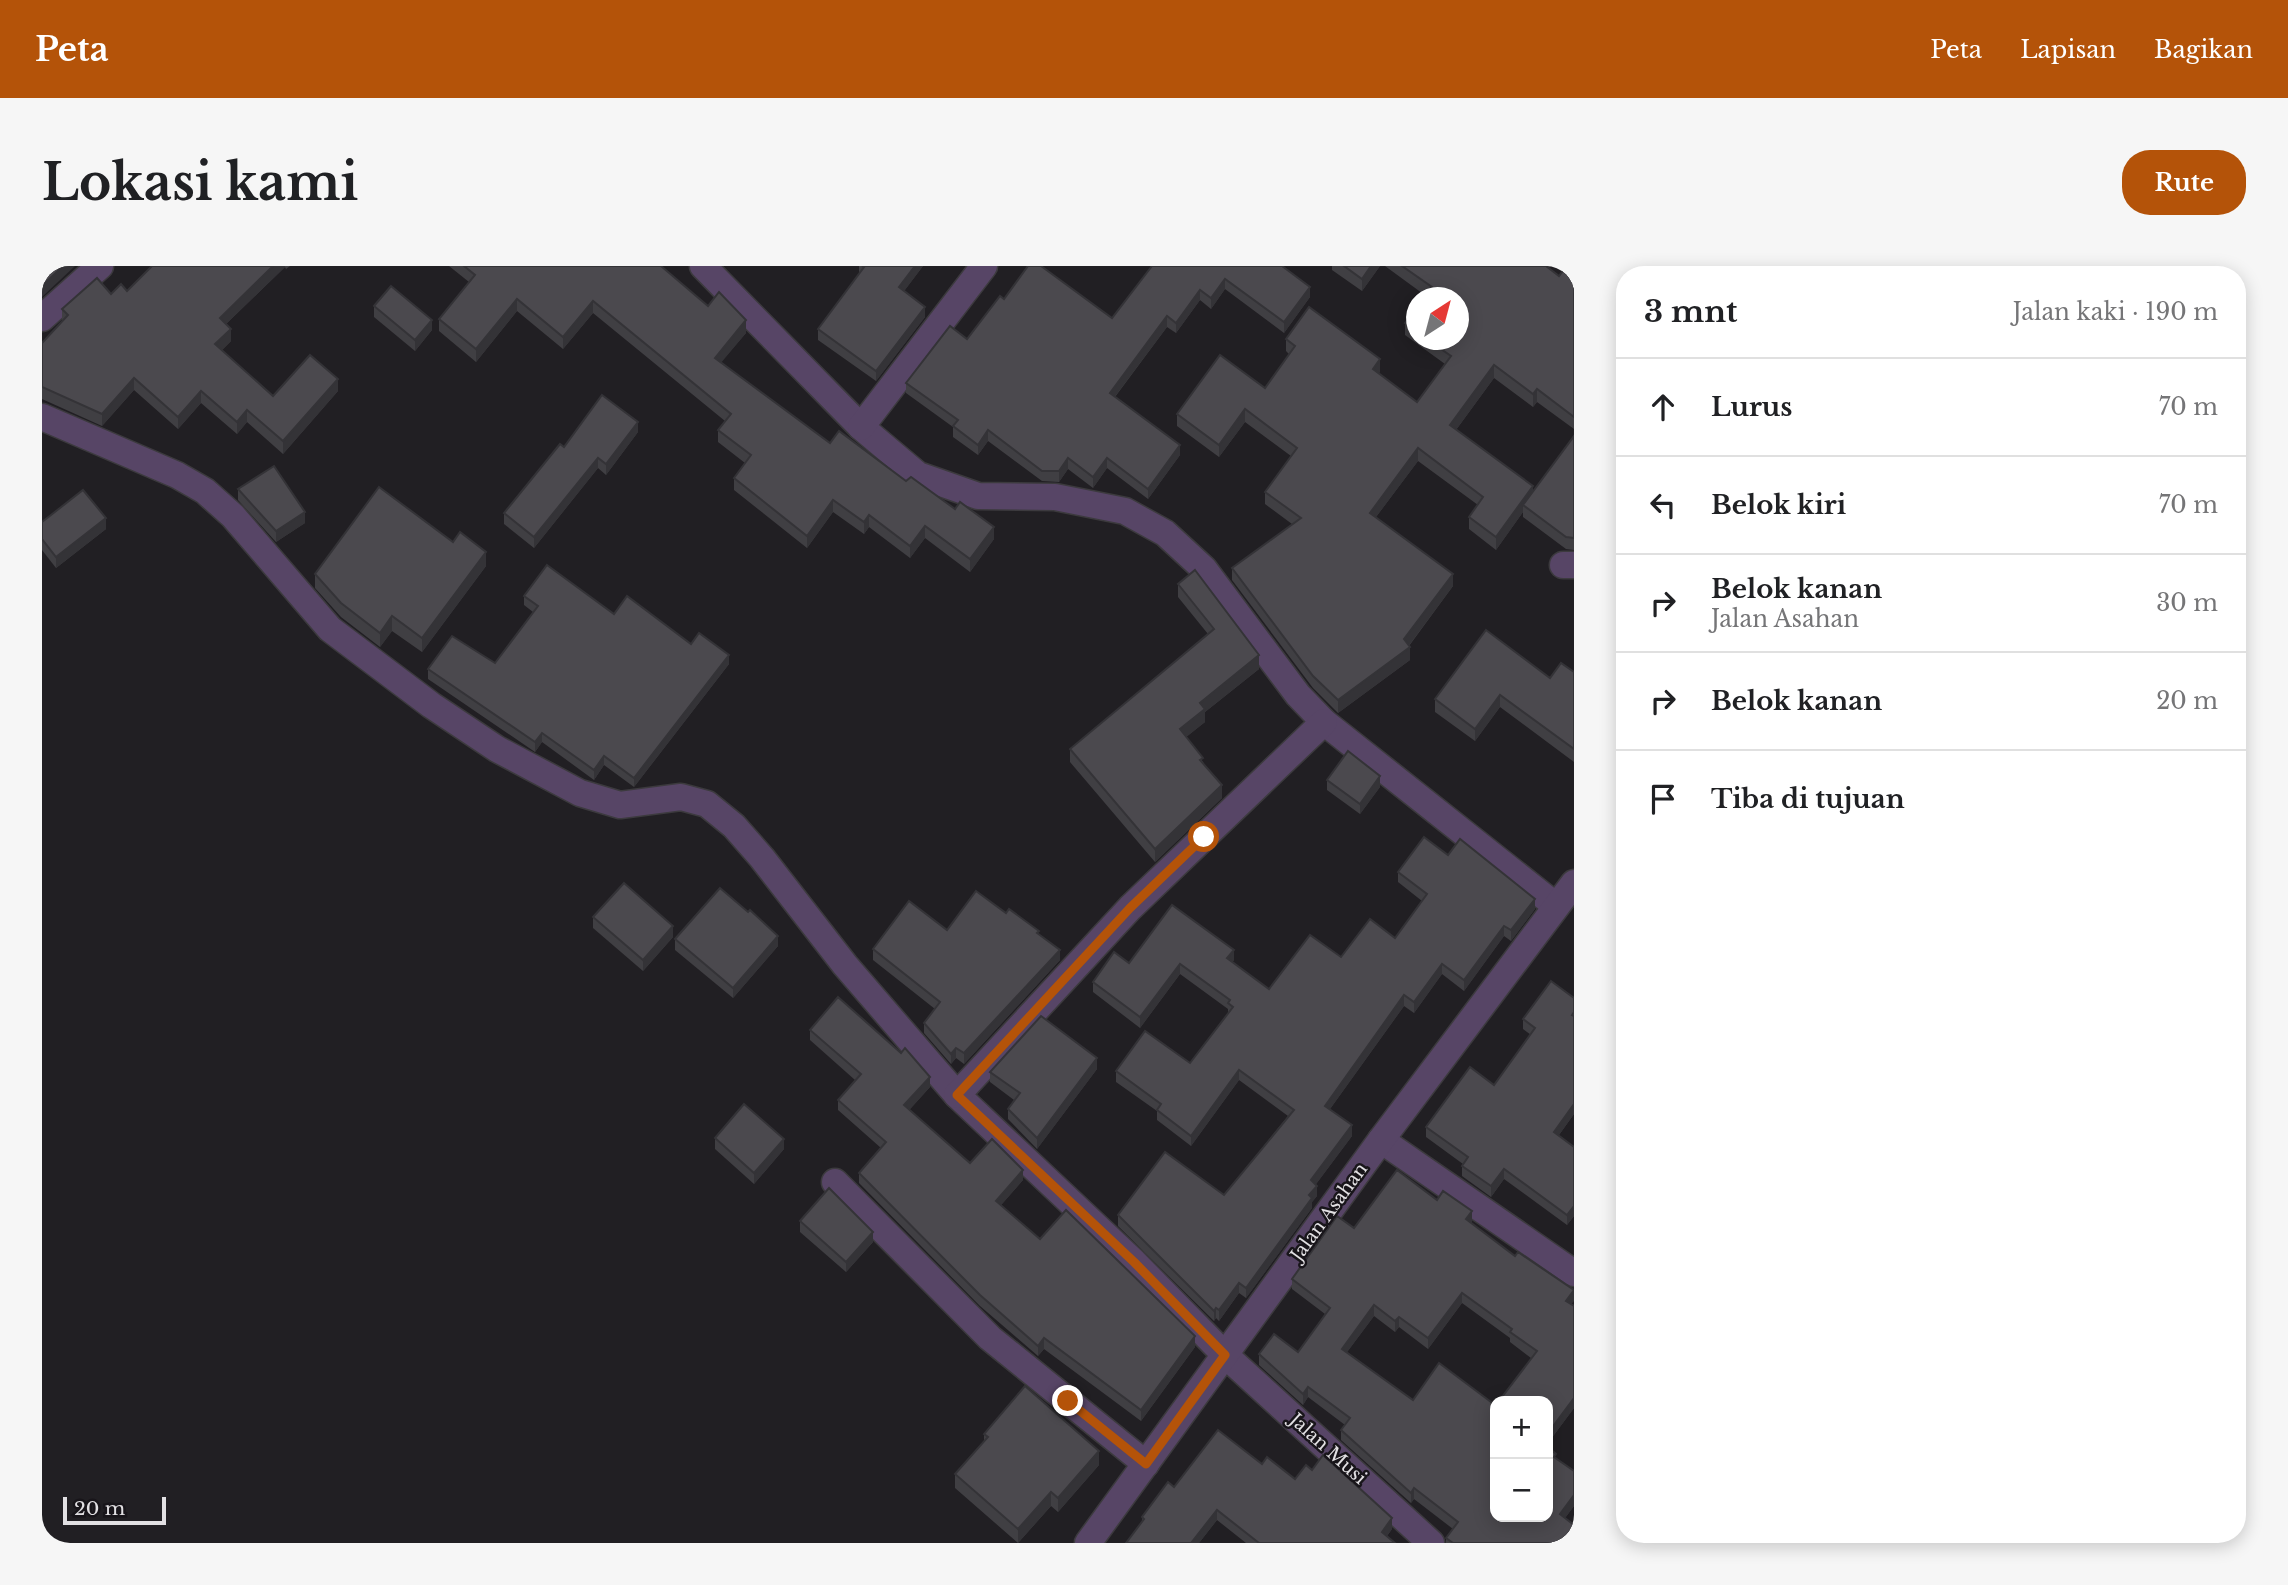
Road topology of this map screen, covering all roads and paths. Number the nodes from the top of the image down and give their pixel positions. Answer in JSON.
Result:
{"nodes":[{"id":1,"x":100,"y":266,"type":"edge"},
{"id":2,"x":703,"y":266,"type":"edge"},
{"id":3,"x":984,"y":266,"type":"edge"},
{"id":4,"x":42,"y":318,"type":"edge"},
{"id":5,"x":42,"y":417,"type":"edge"},
{"id":6,"x":861,"y":427,"type":"junction"},
{"id":7,"x":1324,"y":722,"type":"junction"},
{"id":8,"x":1574,"y":883,"type":"edge"},
{"id":9,"x":1556,"y":906,"type":"junction"},
{"id":10,"x":957,"y":1095,"type":"junction"},
{"id":11,"x":1381,"y":1140,"type":"junction"},
{"id":12,"x":835,"y":1182,"type":"dead end"},
{"id":13,"x":1574,"y":1273,"type":"edge"},
{"id":14,"x":1225,"y":1355,"type":"junction"},
{"id":15,"x":1146,"y":1464,"type":"junction"},
{"id":16,"x":1088,"y":1543,"type":"edge"},
{"id":17,"x":1431,"y":1543,"type":"edge"}],
"edges":[{"from":1,"to":4,"type":"street"},
{"from":2,"to":6,"type":"street"},
{"from":3,"to":6,"type":"street"},
{"from":5,"to":10,"type":"street","name":"Jalan Musi"},
{"from":6,"to":7,"type":"street"},
{"from":7,"to":9,"type":"street"},
{"from":7,"to":10,"type":"street"},
{"from":8,"to":9,"type":"street","name":"Jalan Asahan"},
{"from":9,"to":11,"type":"street","name":"Jalan Asahan"},
{"from":10,"to":14,"type":"street","name":"Jalan Musi"},
{"from":11,"to":13,"type":"street"},
{"from":11,"to":14,"type":"street","name":"Jalan Asahan"},
{"from":12,"to":15,"type":"street"},
{"from":14,"to":15,"type":"street","name":"Jalan Asahan"},
{"from":14,"to":17,"type":"street","name":"Jalan Musi"},
{"from":15,"to":16,"type":"street","name":"Jalan Asahan"}]}
